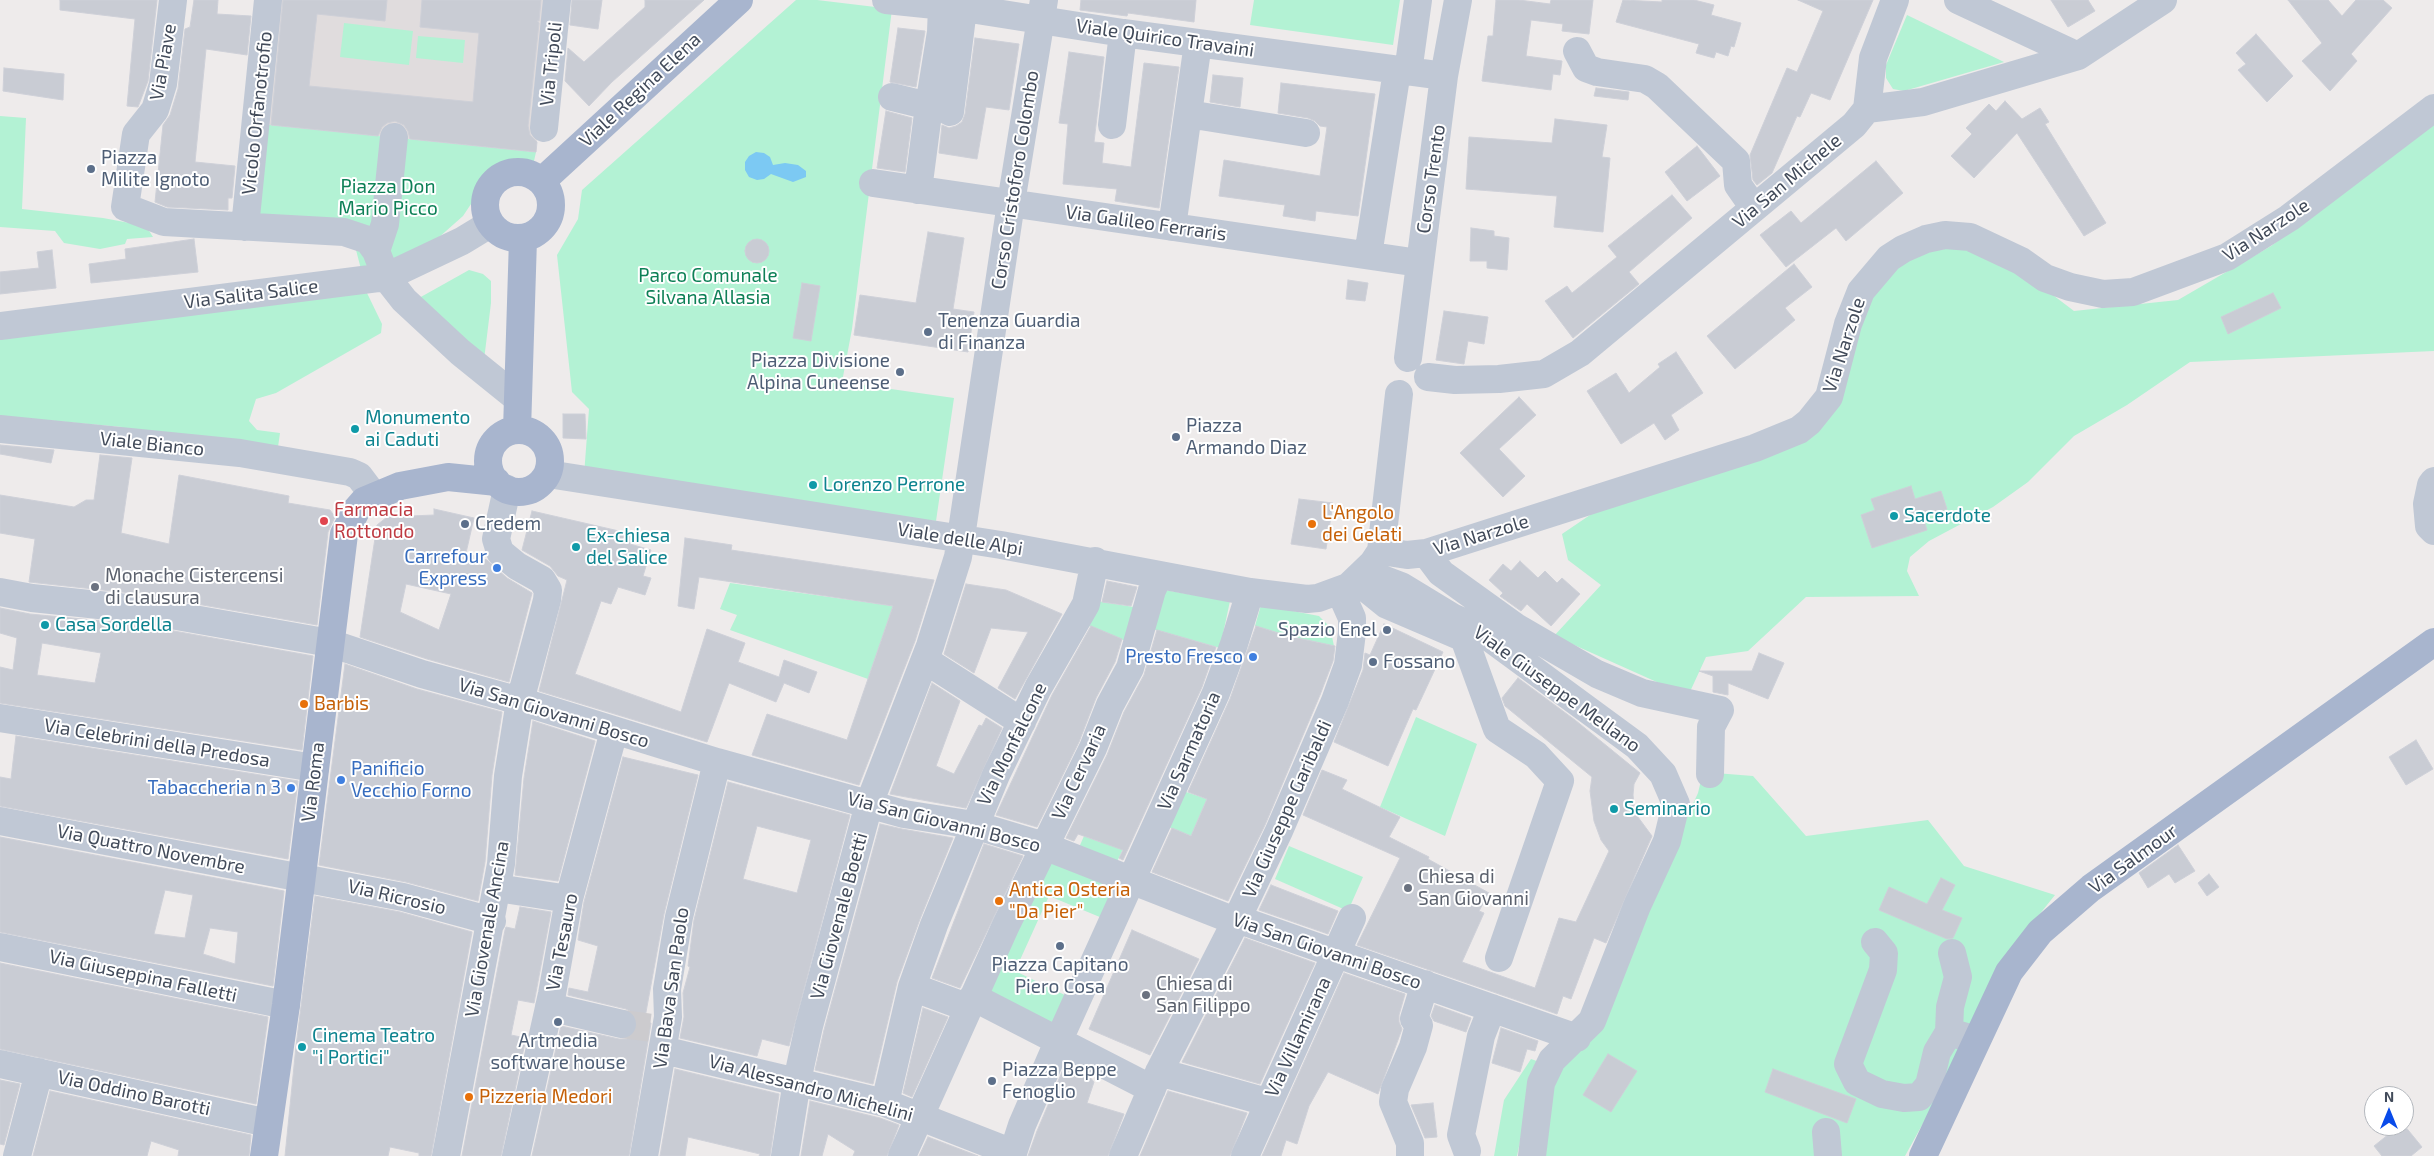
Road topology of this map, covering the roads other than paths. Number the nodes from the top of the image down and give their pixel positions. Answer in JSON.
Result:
{"nodes":[{"id":1,"x":173,"y":0,"type":"edge"},
{"id":2,"x":268,"y":0,"type":"edge"},
{"id":3,"x":557,"y":0,"type":"edge"},
{"id":4,"x":738,"y":0,"type":"edge"},
{"id":5,"x":886,"y":0,"type":"edge"},
{"id":6,"x":1418,"y":0,"type":"edge"},
{"id":7,"x":1458,"y":0,"type":"edge"},
{"id":8,"x":1896,"y":0,"type":"edge"},
{"id":9,"x":1958,"y":0,"type":"edge"},
{"id":10,"x":2163,"y":0,"type":"edge"},
{"id":11,"x":953,"y":7,"type":"junction"},
{"id":12,"x":1043,"y":10,"type":"edge"},
{"id":13,"x":1123,"y":33,"type":"junction"},
{"id":14,"x":1198,"y":43,"type":"junction"},
{"id":15,"x":1577,"y":51,"type":"dead end"},
{"id":16,"x":2078,"y":56,"type":"junction"},
{"id":17,"x":1403,"y":71,"type":"junction"},
{"id":18,"x":1444,"y":76,"type":"junction"},
{"id":19,"x":892,"y":97,"type":"dead end"},
{"id":20,"x":2434,"y":108,"type":"edge"},
{"id":21,"x":940,"y":109,"type":"junction"},
{"id":22,"x":1867,"y":109,"type":"junction"},
{"id":23,"x":1188,"y":114,"type":"junction"},
{"id":24,"x":1112,"y":125,"type":"dead end"},
{"id":25,"x":544,"y":128,"type":"dead end"},
{"id":26,"x":1306,"y":133,"type":"dead end"},
{"id":27,"x":393,"y":148,"type":"dead end"},
{"id":28,"x":542,"y":181,"type":"junction"},
{"id":29,"x":873,"y":184,"type":"dead end"},
{"id":30,"x":918,"y":190,"type":"junction"},
{"id":31,"x":1011,"y":203,"type":"junction"},
{"id":32,"x":1754,"y":208,"type":"junction"},
{"id":33,"x":490,"y":224,"type":"junction"},
{"id":34,"x":246,"y":227,"type":"junction"},
{"id":35,"x":1172,"y":227,"type":"junction"},
{"id":36,"x":523,"y":239,"type":"junction"},
{"id":37,"x":376,"y":251,"type":"junction"},
{"id":38,"x":1368,"y":255,"type":"junction"},
{"id":39,"x":1419,"y":263,"type":"junction"},
{"id":40,"x":386,"y":277,"type":"junction"},
{"id":41,"x":195,"y":302,"type":"junction"},
{"id":42,"x":0,"y":307,"type":"edge"},
{"id":43,"x":0,"y":326,"type":"edge"},
{"id":44,"x":1408,"y":358,"type":"junction"},
{"id":45,"x":1428,"y":376,"type":"junction"},
{"id":46,"x":1399,"y":394,"type":"junction"},
{"id":47,"x":517,"y":398,"type":"junction"},
{"id":48,"x":0,"y":429,"type":"edge"},
{"id":49,"x":518,"y":430,"type":"junction"},
{"id":50,"x":184,"y":464,"type":"dead end"},
{"id":51,"x":548,"y":474,"type":"junction"},
{"id":52,"x":498,"y":476,"type":"junction"},
{"id":53,"x":2434,"y":482,"type":"edge"},
{"id":54,"x":374,"y":496,"type":"junction"},
{"id":55,"x":2434,"y":531,"type":"edge"},
{"id":56,"x":960,"y":539,"type":"junction"},
{"id":57,"x":1426,"y":553,"type":"junction"},
{"id":58,"x":1095,"y":561,"type":"junction"},
{"id":59,"x":1360,"y":573,"type":"junction"},
{"id":60,"x":1159,"y":575,"type":"junction"},
{"id":61,"x":0,"y":592,"type":"edge"},
{"id":62,"x":1250,"y":592,"type":"junction"},
{"id":63,"x":2434,"y":642,"type":"edge"},
{"id":64,"x":330,"y":643,"type":"junction"},
{"id":65,"x":925,"y":660,"type":"junction"},
{"id":66,"x":520,"y":701,"type":"junction"},
{"id":67,"x":0,"y":718,"type":"edge"},
{"id":68,"x":1022,"y":722,"type":"junction"},
{"id":69,"x":614,"y":730,"type":"junction"},
{"id":70,"x":717,"y":762,"type":"junction"},
{"id":71,"x":315,"y":768,"type":"junction"},
{"id":72,"x":1710,"y":774,"type":"dead end"},
{"id":73,"x":869,"y":804,"type":"junction"},
{"id":74,"x":0,"y":821,"type":"edge"},
{"id":75,"x":974,"y":825,"type":"junction"},
{"id":76,"x":1044,"y":846,"type":"junction"},
{"id":77,"x":302,"y":877,"type":"junction"},
{"id":78,"x":1131,"y":880,"type":"junction"},
{"id":79,"x":498,"y":888,"type":"junction"},
{"id":80,"x":569,"y":899,"type":"junction"},
{"id":81,"x":1352,"y":918,"type":"dead end"},
{"id":82,"x":1237,"y":919,"type":"junction"},
{"id":83,"x":492,"y":921,"type":"junction"},
{"id":84,"x":1875,"y":942,"type":"dead end"},
{"id":85,"x":0,"y":947,"type":"edge"},
{"id":86,"x":1952,"y":953,"type":"dead end"},
{"id":87,"x":1336,"y":954,"type":"junction"},
{"id":88,"x":1500,"y":958,"type":"dead end"},
{"id":89,"x":1425,"y":984,"type":"junction"},
{"id":90,"x":912,"y":987,"type":"junction"},
{"id":91,"x":971,"y":1002,"type":"junction"},
{"id":92,"x":286,"y":1005,"type":"junction"},
{"id":93,"x":549,"y":1007,"type":"junction"},
{"id":94,"x":1492,"y":1008,"type":"junction"},
{"id":95,"x":622,"y":1024,"type":"tunnel mouth"},
{"id":96,"x":1949,"y":1032,"type":"junction"},
{"id":97,"x":660,"y":1035,"type":"junction"},
{"id":98,"x":1577,"y":1038,"type":"junction"},
{"id":99,"x":1976,"y":1040,"type":"junction"},
{"id":100,"x":1058,"y":1042,"type":"junction"},
{"id":101,"x":0,"y":1064,"type":"edge"},
{"id":102,"x":39,"y":1072,"type":"junction"},
{"id":103,"x":1156,"y":1080,"type":"junction"},
{"id":104,"x":797,"y":1081,"type":"junction"},
{"id":105,"x":1268,"y":1102,"type":"junction"},
{"id":106,"x":885,"y":1103,"type":"junction"},
{"id":107,"x":920,"y":1116,"type":"junction"},
{"id":108,"x":268,"y":1123,"type":"junction"},
{"id":109,"x":1467,"y":1151,"type":"dead end"},
{"id":110,"x":1013,"y":1154,"type":"edge"},
{"id":111,"x":17,"y":1156,"type":"edge"},
{"id":112,"x":264,"y":1156,"type":"edge"},
{"id":113,"x":446,"y":1156,"type":"edge"},
{"id":114,"x":516,"y":1156,"type":"edge"},
{"id":115,"x":644,"y":1156,"type":"edge"},
{"id":116,"x":785,"y":1156,"type":"edge"},
{"id":117,"x":902,"y":1156,"type":"edge"},
{"id":118,"x":1123,"y":1156,"type":"edge"},
{"id":119,"x":1245,"y":1156,"type":"edge"},
{"id":120,"x":1410,"y":1156,"type":"edge"},
{"id":121,"x":1532,"y":1156,"type":"edge"},
{"id":122,"x":1923,"y":1156,"type":"edge"}],
"edges":[{"from":1,"to":34,"type":"street","name":"Via Piave"},
{"from":2,"to":34,"type":"street","name":"Vicolo Orfanotrofio"},
{"from":3,"to":25,"type":"street","name":"Via Tripoli"},
{"from":4,"to":28,"type":"main road","name":"Viale Regina Elena"},
{"from":5,"to":11,"type":"street","name":"Viale Quirico Travaini"},
{"from":6,"to":17,"type":"street"},
{"from":7,"to":18,"type":"street","name":"Corso Trento"},
{"from":8,"to":22,"type":"street"},
{"from":9,"to":16,"type":"street"},
{"from":10,"to":16,"type":"street"},
{"from":11,"to":12,"type":"street","name":"Viale Quirico Travaini"},
{"from":11,"to":21,"type":"street"},
{"from":12,"to":13,"type":"street","name":"Viale Quirico Travaini"},
{"from":12,"to":31,"type":"street","name":"Corso Cristoforo Colombo"},
{"from":13,"to":14,"type":"street","name":"Viale Quirico Travaini"},
{"from":13,"to":24,"type":"street"},
{"from":14,"to":17,"type":"street","name":"Viale Quirico Travaini"},
{"from":14,"to":23,"type":"street"},
{"from":15,"to":32,"type":"street"},
{"from":16,"to":22,"type":"street"},
{"from":17,"to":18,"type":"street","name":"Viale Quirico Travaini"},
{"from":17,"to":38,"type":"street"},
{"from":18,"to":39,"type":"street","name":"Corso Trento"},
{"from":19,"to":21,"type":"street"},
{"from":20,"to":57,"type":"street","name":"Via Narzole"},
{"from":21,"to":30,"type":"street"},
{"from":22,"to":32,"type":"street","name":"Via San Michele"},
{"from":23,"to":26,"type":"street"},
{"from":23,"to":35,"type":"street"},
{"from":27,"to":37,"type":"street"},
{"from":28,"to":33,"type":"main road"},
{"from":28,"to":36,"type":"main road"},
{"from":29,"to":30,"type":"street","name":"Via Galileo Ferraris"},
{"from":30,"to":31,"type":"street","name":"Via Galileo Ferraris"},
{"from":31,"to":35,"type":"street","name":"Via Galileo Ferraris"},
{"from":31,"to":56,"type":"street","name":"Corso Cristoforo Colombo"},
{"from":32,"to":45,"type":"street","name":"Via San Michele"},
{"from":33,"to":36,"type":"main road"},
{"from":33,"to":40,"type":"street","name":"Via Salita Salice"},
{"from":34,"to":37,"type":"street"},
{"from":35,"to":38,"type":"street","name":"Via Galileo Ferraris"},
{"from":36,"to":47,"type":"main road"},
{"from":37,"to":40,"type":"street"},
{"from":38,"to":39,"type":"street","name":"Via Galileo Ferraris"},
{"from":39,"to":44,"type":"street","name":"Corso Trento"},
{"from":40,"to":41,"type":"street","name":"Via Salita Salice"},
{"from":40,"to":47,"type":"street"},
{"from":41,"to":42,"type":"street"},
{"from":41,"to":43,"type":"street","name":"Via Salita Salice"},
{"from":44,"to":45,"type":"street"},
{"from":44,"to":46,"type":"street"},
{"from":45,"to":46,"type":"street"},
{"from":46,"to":59,"type":"street"},
{"from":47,"to":49,"type":"main road"},
{"from":48,"to":54,"type":"street","name":"Viale Bianco"},
{"from":49,"to":51,"type":"main road"},
{"from":49,"to":52,"type":"main road"},
{"from":50,"to":54,"type":"street","name":"Viale Bianco"},
{"from":51,"to":52,"type":"main road"},
{"from":51,"to":56,"type":"street","name":"Viale delle Alpi"},
{"from":52,"to":54,"type":"main road","name":"Via Roma"},
{"from":52,"to":66,"type":"street","name":"Via Giovenale Ancina"},
{"from":53,"to":55,"type":"street"},
{"from":54,"to":64,"type":"main road","name":"Via Roma"},
{"from":56,"to":58,"type":"street","name":"Viale delle Alpi"},
{"from":56,"to":65,"type":"street","name":"Via Giovenale Boetti"},
{"from":57,"to":59,"type":"street","name":"Via Narzole"},
{"from":57,"to":72,"type":"street"},
{"from":58,"to":60,"type":"street","name":"Viale delle Alpi"},
{"from":58,"to":68,"type":"street","name":"Via Monfalcone"},
{"from":59,"to":62,"type":"street","name":"Viale delle Alpi"},
{"from":59,"to":82,"type":"street","name":"Via Giuseppe Garibaldi"},
{"from":59,"to":88,"type":"street"},
{"from":59,"to":98,"type":"street","name":"Viale Giuseppe Mellano"},
{"from":60,"to":62,"type":"street","name":"Viale delle Alpi"},
{"from":60,"to":76,"type":"street","name":"Via Cervaria"},
{"from":61,"to":64,"type":"street","name":"Via San Giovanni Bosco"},
{"from":62,"to":78,"type":"street","name":"Via Sarmatoria"},
{"from":63,"to":99,"type":"main road","name":"Via Salmour"},
{"from":64,"to":66,"type":"street","name":"Via San Giovanni Bosco"},
{"from":64,"to":71,"type":"main road","name":"Via Roma"},
{"from":65,"to":68,"type":"street"},
{"from":65,"to":73,"type":"street","name":"Via Giovenale Boetti"},
{"from":66,"to":69,"type":"street","name":"Via San Giovanni Bosco"},
{"from":66,"to":79,"type":"street","name":"Via Giovenale Ancina"},
{"from":67,"to":71,"type":"street","name":"Via Celebrini della Predosa"},
{"from":68,"to":75,"type":"street","name":"Via Monfalcone"},
{"from":69,"to":70,"type":"street","name":"Via San Giovanni Bosco"},
{"from":69,"to":80,"type":"street","name":"Via Tesauro"},
{"from":70,"to":73,"type":"street","name":"Via San Giovanni Bosco"},
{"from":70,"to":97,"type":"street","name":"Via Bava San Paolo"},
{"from":71,"to":77,"type":"main road","name":"Via Roma"},
{"from":73,"to":75,"type":"street","name":"Via San Giovanni Bosco"},
{"from":73,"to":104,"type":"street","name":"Via Giovenale Boetti"},
{"from":74,"to":77,"type":"street","name":"Via Quattro Novembre"},
{"from":75,"to":76,"type":"street","name":"Via San Giovanni Bosco"},
{"from":75,"to":90,"type":"street","name":"Via Monfalcone"},
{"from":76,"to":78,"type":"street","name":"Via San Giovanni Bosco"},
{"from":76,"to":91,"type":"street","name":"Via Cervaria"},
{"from":77,"to":83,"type":"street","name":"Via Ricrosio"},
{"from":77,"to":92,"type":"main road","name":"Via Roma"},
{"from":78,"to":82,"type":"street","name":"Via San Giovanni Bosco"},
{"from":78,"to":100,"type":"street","name":"Via Sarmatoria"},
{"from":79,"to":80,"type":"street"},
{"from":79,"to":83,"type":"street","name":"Via Giovenale Ancina"},
{"from":80,"to":93,"type":"street","name":"Via Tesauro"},
{"from":81,"to":87,"type":"street","name":"Via Villamirana"},
{"from":82,"to":87,"type":"street","name":"Via San Giovanni Bosco"},
{"from":82,"to":103,"type":"street","name":"Via Giuseppe Garibaldi"},
{"from":83,"to":113,"type":"street","name":"Via Giovenale Ancina"},
{"from":84,"to":96,"type":"street"},
{"from":85,"to":92,"type":"street","name":"Via Giuseppina Falletti"},
{"from":86,"to":96,"type":"street"},
{"from":87,"to":89,"type":"street","name":"Via San Giovanni Bosco"},
{"from":87,"to":105,"type":"street","name":"Via Villamirana"},
{"from":89,"to":94,"type":"street","name":"Via San Giovanni Bosco"},
{"from":89,"to":120,"type":"street"},
{"from":90,"to":91,"type":"street"},
{"from":90,"to":106,"type":"street","name":"Via Monfalcone"},
{"from":91,"to":100,"type":"street"},
{"from":91,"to":107,"type":"street","name":"Via Cervaria"},
{"from":92,"to":108,"type":"main road","name":"Via Roma"},
{"from":93,"to":95,"type":"street"},
{"from":93,"to":114,"type":"street","name":"Via Tesauro"},
{"from":94,"to":98,"type":"street","name":"Via San Giovanni Bosco"},
{"from":94,"to":109,"type":"street"},
{"from":96,"to":99,"type":"street"},
{"from":97,"to":104,"type":"street","name":"Via Alessandro Michelini"},
{"from":97,"to":115,"type":"street","name":"Via Bava San Paolo"},
{"from":98,"to":121,"type":"street","name":"Viale Giuseppe Mellano"},
{"from":99,"to":122,"type":"main road","name":"Via Salmour"},
{"from":100,"to":103,"type":"street"},
{"from":100,"to":110,"type":"street"},
{"from":101,"to":102,"type":"street","name":"Via Oddino Barotti"},
{"from":102,"to":108,"type":"street","name":"Via Oddino Barotti"},
{"from":102,"to":111,"type":"street"},
{"from":103,"to":105,"type":"street"},
{"from":103,"to":118,"type":"street","name":"Via Giuseppe Garibaldi"},
{"from":104,"to":106,"type":"street","name":"Via Alessandro Michelini"},
{"from":104,"to":116,"type":"street","name":"Via Giovenale Boetti"},
{"from":105,"to":119,"type":"street","name":"Via Villamirana"},
{"from":106,"to":107,"type":"street","name":"Via Alessandro Michelini"},
{"from":107,"to":110,"type":"street","name":"Via Alessandro Michelini"},
{"from":107,"to":117,"type":"street","name":"Via Cervaria"},
{"from":108,"to":112,"type":"main road","name":"Via Roma"}]}
